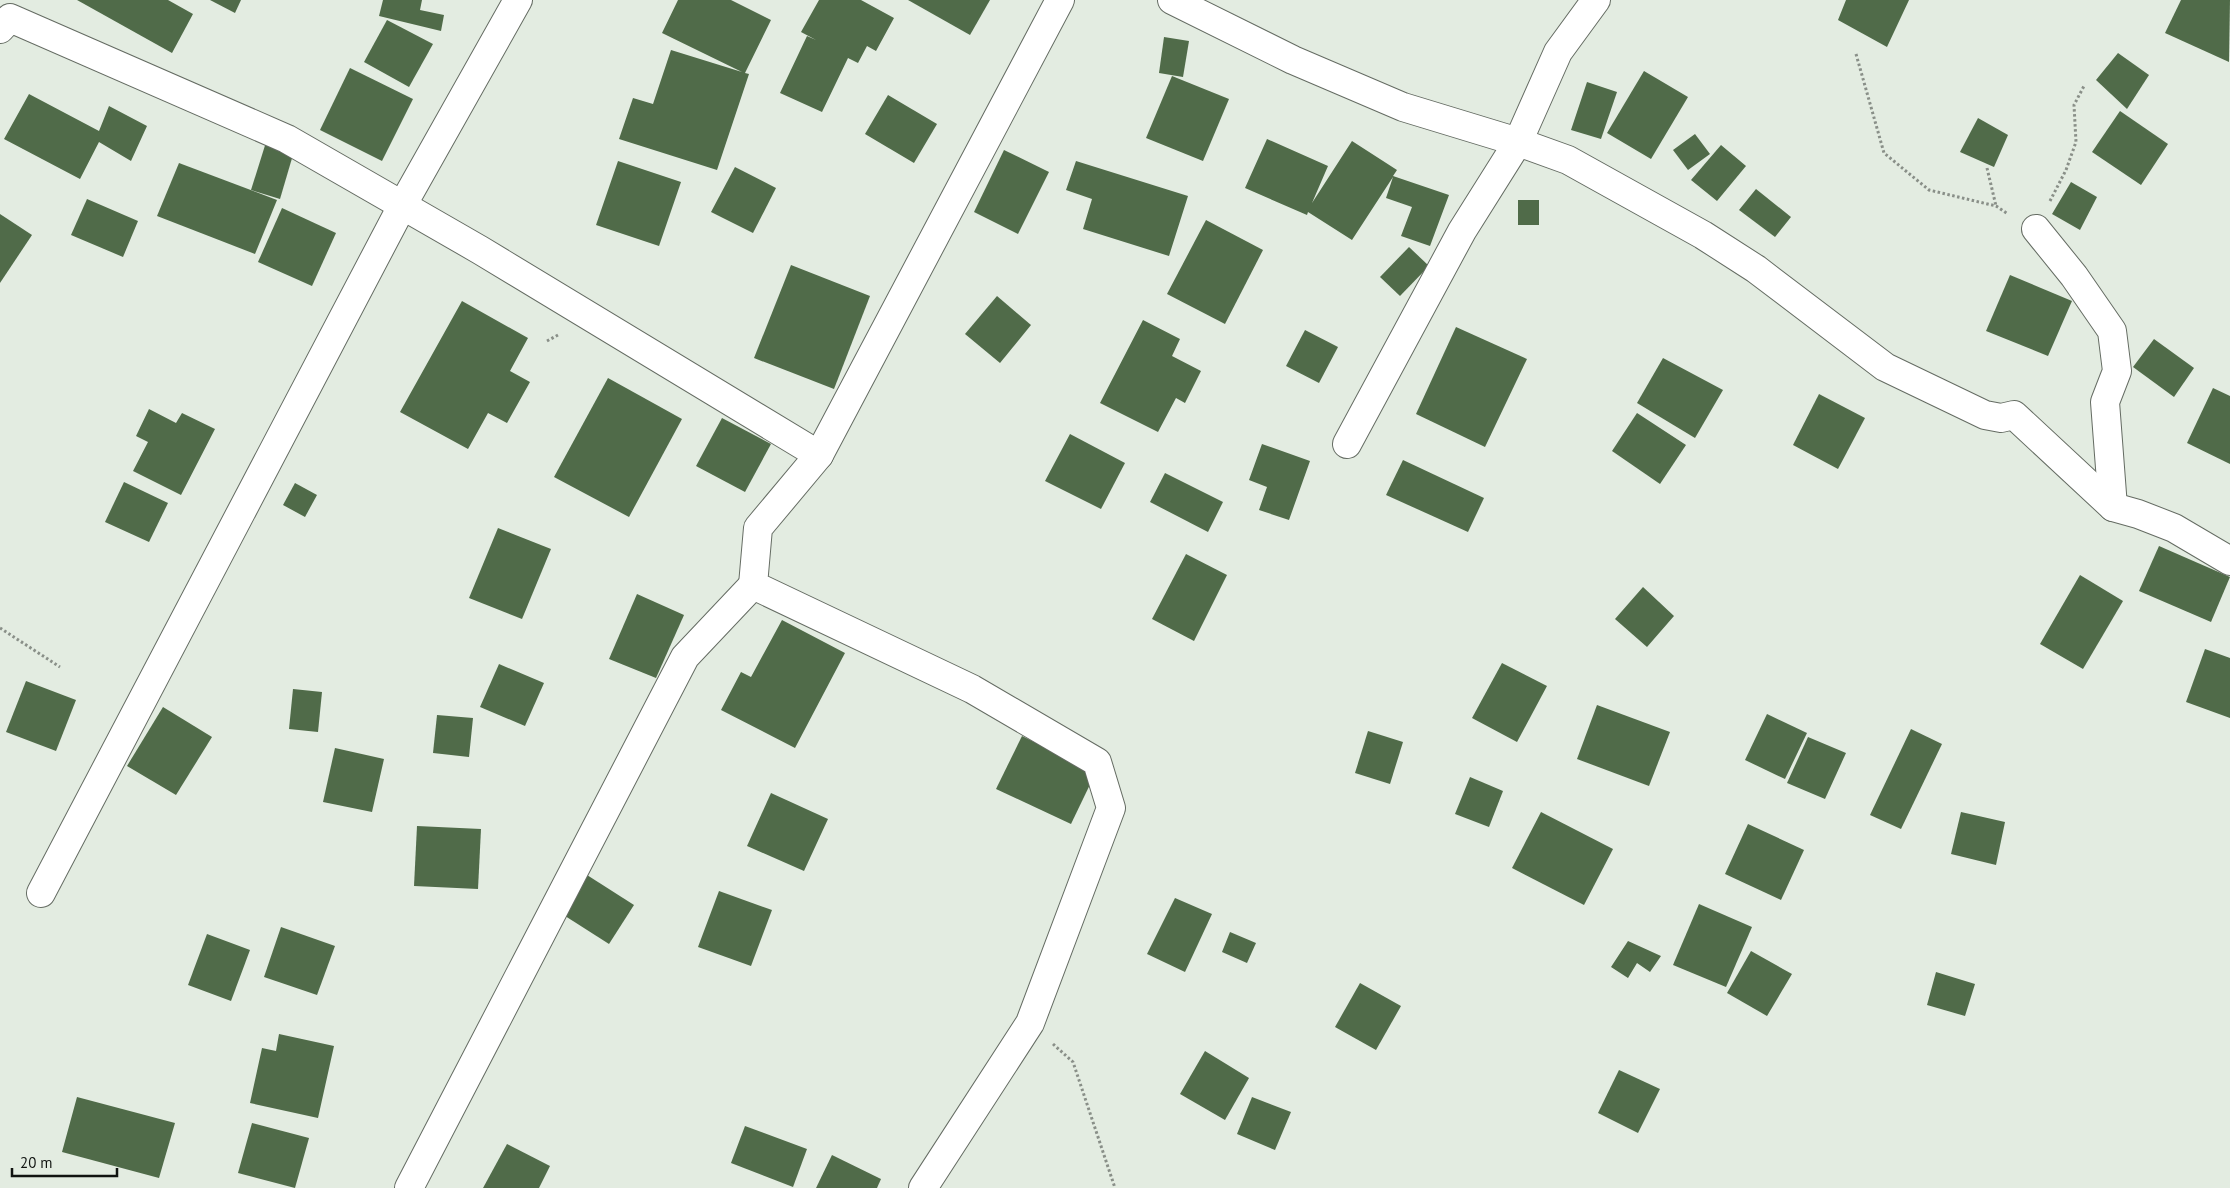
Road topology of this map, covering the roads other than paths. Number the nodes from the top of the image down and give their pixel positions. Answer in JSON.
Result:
{"nodes":[{"id":1,"x":518,"y":0,"type":"edge"},
{"id":2,"x":1060,"y":0,"type":"edge"},
{"id":3,"x":1172,"y":0,"type":"edge"},
{"id":4,"x":1596,"y":0,"type":"edge"},
{"id":5,"x":7,"y":16,"type":"edge"},
{"id":6,"x":1518,"y":142,"type":"junction"},
{"id":7,"x":402,"y":206,"type":"junction"},
{"id":8,"x":2036,"y":229,"type":"road end"},
{"id":9,"x":1348,"y":444,"type":"dead end"},
{"id":10,"x":819,"y":455,"type":"junction"},
{"id":11,"x":2113,"y":507,"type":"junction"},
{"id":12,"x":2230,"y":562,"type":"edge"},
{"id":13,"x":753,"y":585,"type":"junction"},
{"id":14,"x":41,"y":893,"type":"dead end"},
{"id":15,"x":410,"y":1188,"type":"edge"},
{"id":16,"x":923,"y":1188,"type":"edge"}],
"edges":[{"from":1,"to":7,"type":"street"},
{"from":2,"to":10,"type":"street"},
{"from":3,"to":6,"type":"street"},
{"from":4,"to":6,"type":"street"},
{"from":5,"to":7,"type":"street"},
{"from":6,"to":9,"type":"street"},
{"from":6,"to":11,"type":"street"},
{"from":7,"to":10,"type":"street"},
{"from":7,"to":14,"type":"street"},
{"from":8,"to":11,"type":"street"},
{"from":10,"to":13,"type":"street"},
{"from":11,"to":12,"type":"street"},
{"from":13,"to":15,"type":"street"},
{"from":13,"to":16,"type":"street"}]}
